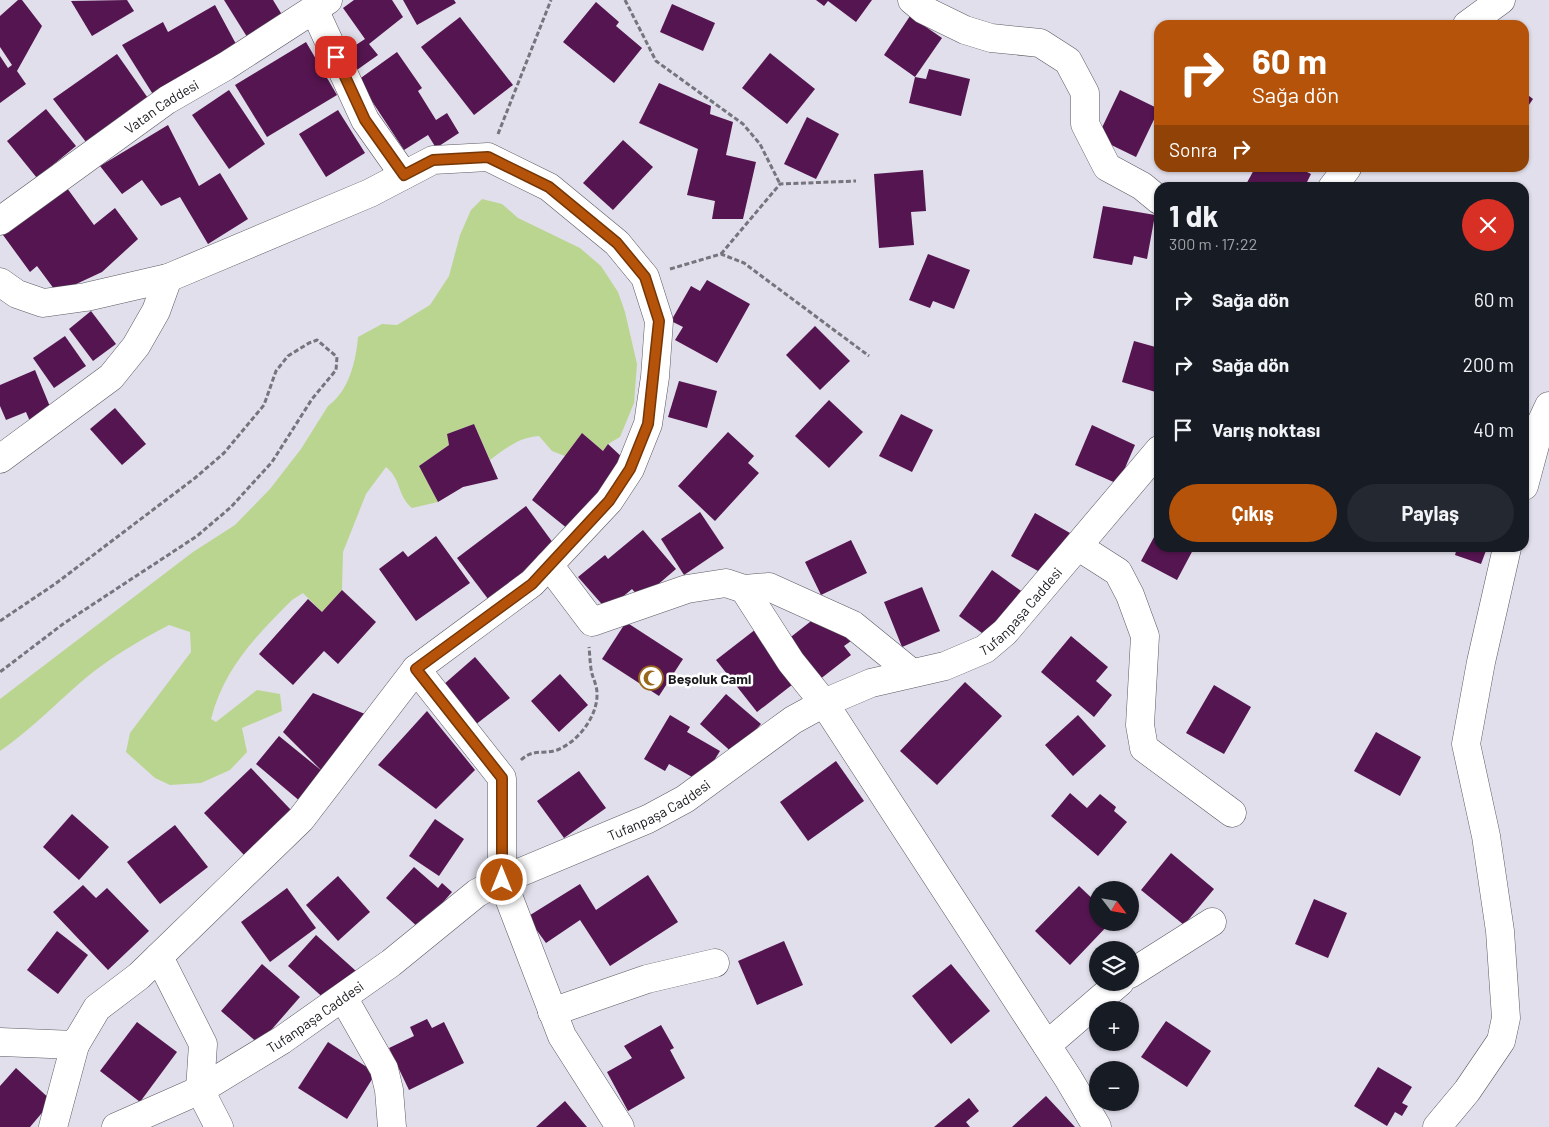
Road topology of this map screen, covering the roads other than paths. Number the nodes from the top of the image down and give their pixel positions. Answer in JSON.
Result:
{"nodes":[{"id":1,"x":912,"y":0,"type":"edge"},
{"id":2,"x":1501,"y":0,"type":"edge"},
{"id":3,"x":321,"y":4,"type":"edge"},
{"id":4,"x":1474,"y":20,"type":"edge"},
{"id":5,"x":404,"y":175,"type":"junction"},
{"id":6,"x":1154,"y":196,"type":"edge"},
{"id":7,"x":0,"y":222,"type":"edge"},
{"id":8,"x":168,"y":278,"type":"junction"},
{"id":9,"x":0,"y":282,"type":"edge"},
{"id":10,"x":1549,"y":406,"type":"edge"},
{"id":11,"x":1154,"y":456,"type":"edge"},
{"id":12,"x":0,"y":459,"type":"edge"},
{"id":13,"x":1529,"y":467,"type":"edge"},
{"id":14,"x":1079,"y":547,"type":"junction"},
{"id":15,"x":1506,"y":552,"type":"edge"},
{"id":16,"x":549,"y":565,"type":"junction"},
{"id":17,"x":744,"y":589,"type":"junction"},
{"id":18,"x":416,"y":669,"type":"junction"},
{"id":19,"x":912,"y":673,"type":"junction"},
{"id":20,"x":824,"y":703,"type":"junction"},
{"id":21,"x":1232,"y":813,"type":"dead end"},
{"id":22,"x":502,"y":880,"type":"junction"},
{"id":23,"x":1212,"y":922,"type":"dead end"},
{"id":24,"x":160,"y":957,"type":"junction"},
{"id":25,"x":715,"y":962,"type":"dead end"},
{"id":26,"x":1139,"y":968,"type":"edge"},
{"id":27,"x":1110,"y":991,"type":"edge"},
{"id":28,"x":344,"y":999,"type":"junction"},
{"id":29,"x":552,"y":1012,"type":"junction"},
{"id":30,"x":0,"y":1042,"type":"edge"},
{"id":31,"x":74,"y":1045,"type":"junction"},
{"id":32,"x":1047,"y":1045,"type":"junction"},
{"id":33,"x":200,"y":1090,"type":"junction"},
{"id":34,"x":616,"y":1124,"type":"edge"},
{"id":35,"x":54,"y":1127,"type":"edge"},
{"id":36,"x":116,"y":1127,"type":"edge"},
{"id":37,"x":219,"y":1127,"type":"edge"},
{"id":38,"x":392,"y":1127,"type":"edge"},
{"id":39,"x":1097,"y":1127,"type":"edge"},
{"id":40,"x":1437,"y":1127,"type":"edge"}],
"edges":[{"from":1,"to":6,"type":"street"},
{"from":2,"to":4,"type":"street"},
{"from":3,"to":5,"type":"street"},
{"from":3,"to":7,"type":"street","name":"Vatan Caddesi"},
{"from":5,"to":8,"type":"street"},
{"from":5,"to":16,"type":"street"},
{"from":8,"to":9,"type":"street"},
{"from":8,"to":12,"type":"street"},
{"from":10,"to":13,"type":"street"},
{"from":11,"to":14,"type":"street","name":"Tufanpaşa Caddesi"},
{"from":14,"to":19,"type":"street","name":"Tufanpaşa Caddesi"},
{"from":14,"to":21,"type":"street"},
{"from":15,"to":40,"type":"street"},
{"from":16,"to":17,"type":"street"},
{"from":16,"to":18,"type":"street"},
{"from":17,"to":19,"type":"street"},
{"from":17,"to":20,"type":"street"},
{"from":18,"to":22,"type":"street"},
{"from":18,"to":24,"type":"street"},
{"from":19,"to":20,"type":"street","name":"Tufanpaşa Caddesi"},
{"from":20,"to":22,"type":"street","name":"Tufanpaşa Caddesi"},
{"from":20,"to":32,"type":"street"},
{"from":22,"to":28,"type":"street","name":"Tufanpaşa Caddesi"},
{"from":22,"to":29,"type":"street"},
{"from":23,"to":26,"type":"street"},
{"from":24,"to":31,"type":"street"},
{"from":24,"to":33,"type":"street"},
{"from":25,"to":29,"type":"street"},
{"from":27,"to":32,"type":"street"},
{"from":28,"to":33,"type":"street","name":"Tufanpaşa Caddesi"},
{"from":28,"to":38,"type":"street"},
{"from":29,"to":34,"type":"street"},
{"from":30,"to":31,"type":"street"},
{"from":31,"to":35,"type":"street"},
{"from":32,"to":39,"type":"street"},
{"from":33,"to":36,"type":"street","name":"Tufanpaşa Caddesi"},
{"from":33,"to":37,"type":"street"}]}
